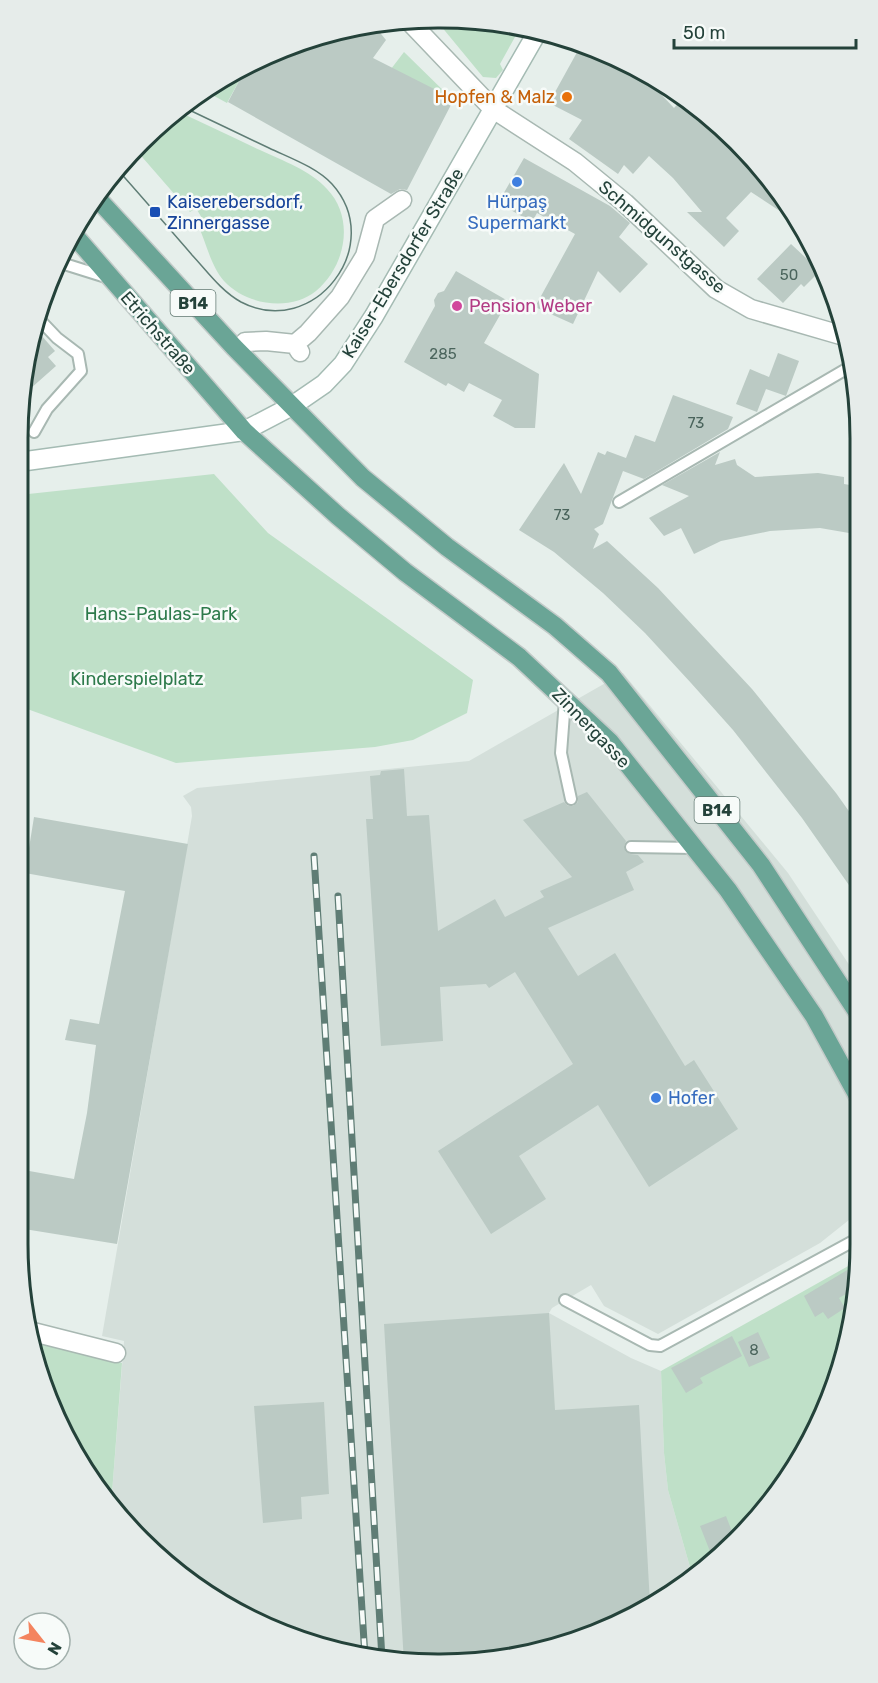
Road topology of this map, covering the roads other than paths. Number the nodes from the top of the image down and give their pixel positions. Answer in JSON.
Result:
{"nodes":[{"id":1,"x":416,"y":29,"type":"edge"},
{"id":2,"x":533,"y":39,"type":"edge"},
{"id":3,"x":493,"y":109,"type":"junction"},
{"id":4,"x":402,"y":200,"type":"dead end"},
{"id":5,"x":103,"y":204,"type":"edge"},
{"id":6,"x":79,"y":241,"type":"edge"},
{"id":7,"x":68,"y":265,"type":"edge"},
{"id":8,"x":111,"y":278,"type":"junction"},
{"id":9,"x":44,"y":325,"type":"edge"},
{"id":10,"x":836,"y":334,"type":"edge"},
{"id":11,"x":245,"y":342,"type":"dead end"},
{"id":12,"x":844,"y":370,"type":"edge"},
{"id":13,"x":292,"y":406,"type":"junction"},
{"id":14,"x":244,"y":431,"type":"junction"},
{"id":15,"x":34,"y":432,"type":"dead end"},
{"id":16,"x":28,"y":461,"type":"edge"},
{"id":17,"x":619,"y":502,"type":"dead end"},
{"id":18,"x":565,"y":700,"type":"junction"},
{"id":19,"x":571,"y":799,"type":"dead end"},
{"id":20,"x":631,"y":847,"type":"dead end"},
{"id":21,"x":694,"y":848,"type":"junction"},
{"id":22,"x":850,"y":1000,"type":"edge"},
{"id":23,"x":850,"y":1078,"type":"edge"},
{"id":24,"x":850,"y":1243,"type":"edge"},
{"id":25,"x":566,"y":1300,"type":"dead end"},
{"id":26,"x":38,"y":1333,"type":"edge"},
{"id":27,"x":116,"y":1353,"type":"dead end"}],
"edges":[{"from":1,"to":3,"type":"street"},
{"from":2,"to":3,"type":"street","name":"Kaiser-Ebersdorfer Straße"},
{"from":3,"to":10,"type":"street","name":"Schmidgunstgasse"},
{"from":3,"to":13,"type":"street","name":"Kaiser-Ebersdorfer Straße"},
{"from":4,"to":11,"type":"street"},
{"from":5,"to":13,"type":"main road","number":"B14"},
{"from":6,"to":8,"type":"main road","name":"Etrichstraße","number":"B14"},
{"from":7,"to":8,"type":"lane"},
{"from":8,"to":14,"type":"main road","name":"Etrichstraße","number":"B14"},
{"from":9,"to":15,"type":"lane"},
{"from":12,"to":17,"type":"lane"},
{"from":13,"to":14,"type":"street","name":"Kaiser-Ebersdorfer Straße"},
{"from":13,"to":22,"type":"main road","number":"B14"},
{"from":14,"to":16,"type":"street","name":"Kaiser-Ebersdorfer Straße"},
{"from":14,"to":18,"type":"main road","name":"Zinnergasse","number":"B14"},
{"from":18,"to":19,"type":"lane"},
{"from":18,"to":21,"type":"main road","name":"Zinnergasse","number":"B14"},
{"from":20,"to":21,"type":"lane"},
{"from":21,"to":23,"type":"main road","name":"Zinnergasse","number":"B14"},
{"from":24,"to":25,"type":"lane"},
{"from":26,"to":27,"type":"street"}]}
